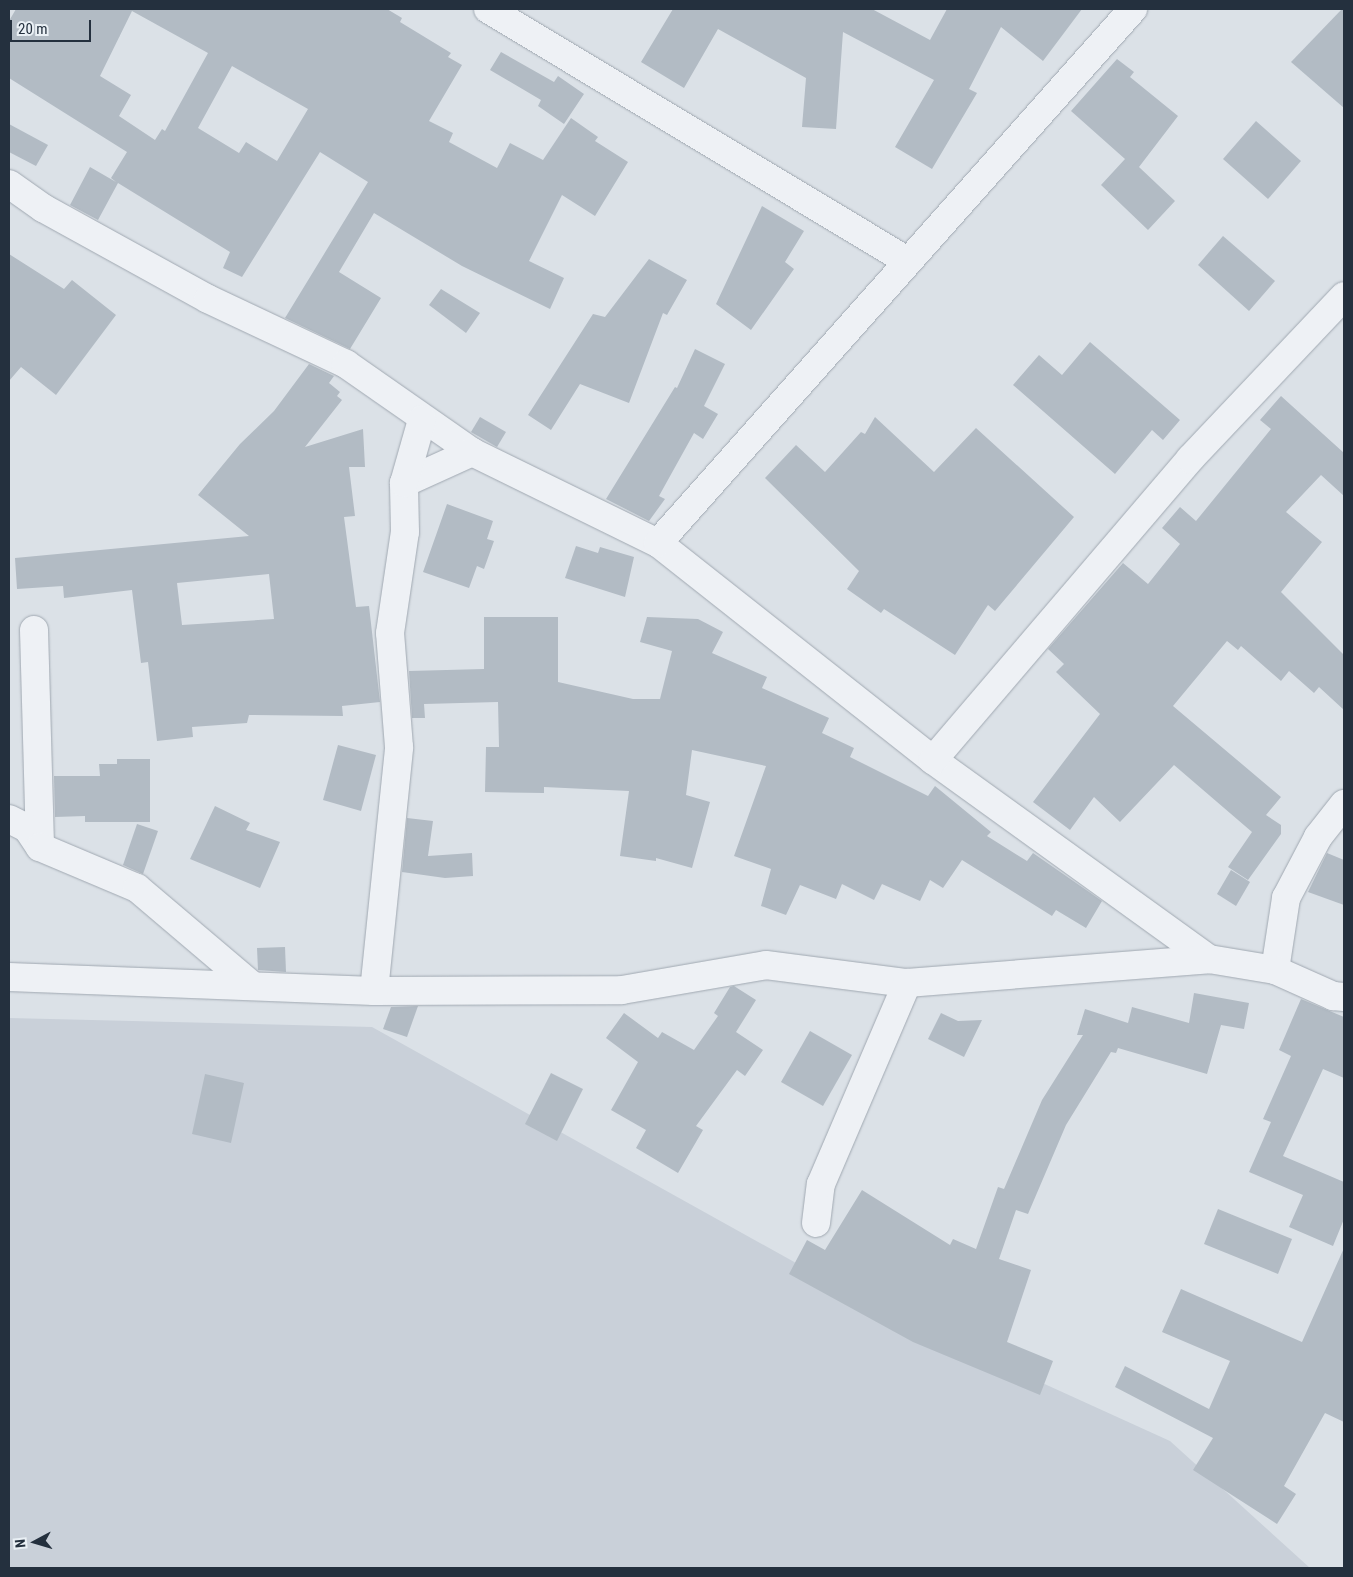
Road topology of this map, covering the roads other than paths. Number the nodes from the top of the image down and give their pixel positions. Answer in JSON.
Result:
{"nodes":[{"id":1,"x":488,"y":9,"type":"edge"},
{"id":2,"x":1134,"y":9,"type":"edge"},
{"id":3,"x":9,"y":184,"type":"edge"},
{"id":4,"x":908,"y":261,"type":"junction"},
{"id":5,"x":1344,"y":296,"type":"edge"},
{"id":6,"x":422,"y":420,"type":"junction"},
{"id":7,"x":472,"y":452,"type":"junction"},
{"id":8,"x":404,"y":483,"type":"junction"},
{"id":9,"x":658,"y":543,"type":"junction"},
{"id":10,"x":34,"y":630,"type":"dead end"},
{"id":11,"x":933,"y":760,"type":"junction"},
{"id":12,"x":1344,"y":804,"type":"edge"},
{"id":13,"x":9,"y":819,"type":"edge"},
{"id":14,"x":40,"y":848,"type":"junction"},
{"id":15,"x":1208,"y":959,"type":"junction"},
{"id":16,"x":1276,"y":970,"type":"junction"},
{"id":17,"x":9,"y":977,"type":"edge"},
{"id":18,"x":907,"y":983,"type":"junction"},
{"id":19,"x":250,"y":984,"type":"junction"},
{"id":20,"x":374,"y":991,"type":"junction"},
{"id":21,"x":1344,"y":997,"type":"edge"},
{"id":22,"x":816,"y":1223,"type":"dead end"}],
"edges":[{"from":1,"to":4,"type":"street"},
{"from":2,"to":4,"type":"street"},
{"from":3,"to":6,"type":"street"},
{"from":4,"to":9,"type":"street"},
{"from":5,"to":11,"type":"street"},
{"from":6,"to":7,"type":"street"},
{"from":6,"to":8,"type":"street"},
{"from":7,"to":8,"type":"street"},
{"from":7,"to":9,"type":"street"},
{"from":8,"to":20,"type":"street"},
{"from":9,"to":11,"type":"street"},
{"from":10,"to":14,"type":"street"},
{"from":11,"to":15,"type":"street"},
{"from":12,"to":16,"type":"street"},
{"from":13,"to":14,"type":"street"},
{"from":14,"to":19,"type":"street"},
{"from":15,"to":16,"type":"street"},
{"from":15,"to":18,"type":"street"},
{"from":16,"to":21,"type":"street"},
{"from":17,"to":19,"type":"street"},
{"from":18,"to":20,"type":"street"},
{"from":18,"to":22,"type":"street"},
{"from":19,"to":20,"type":"street"}]}
